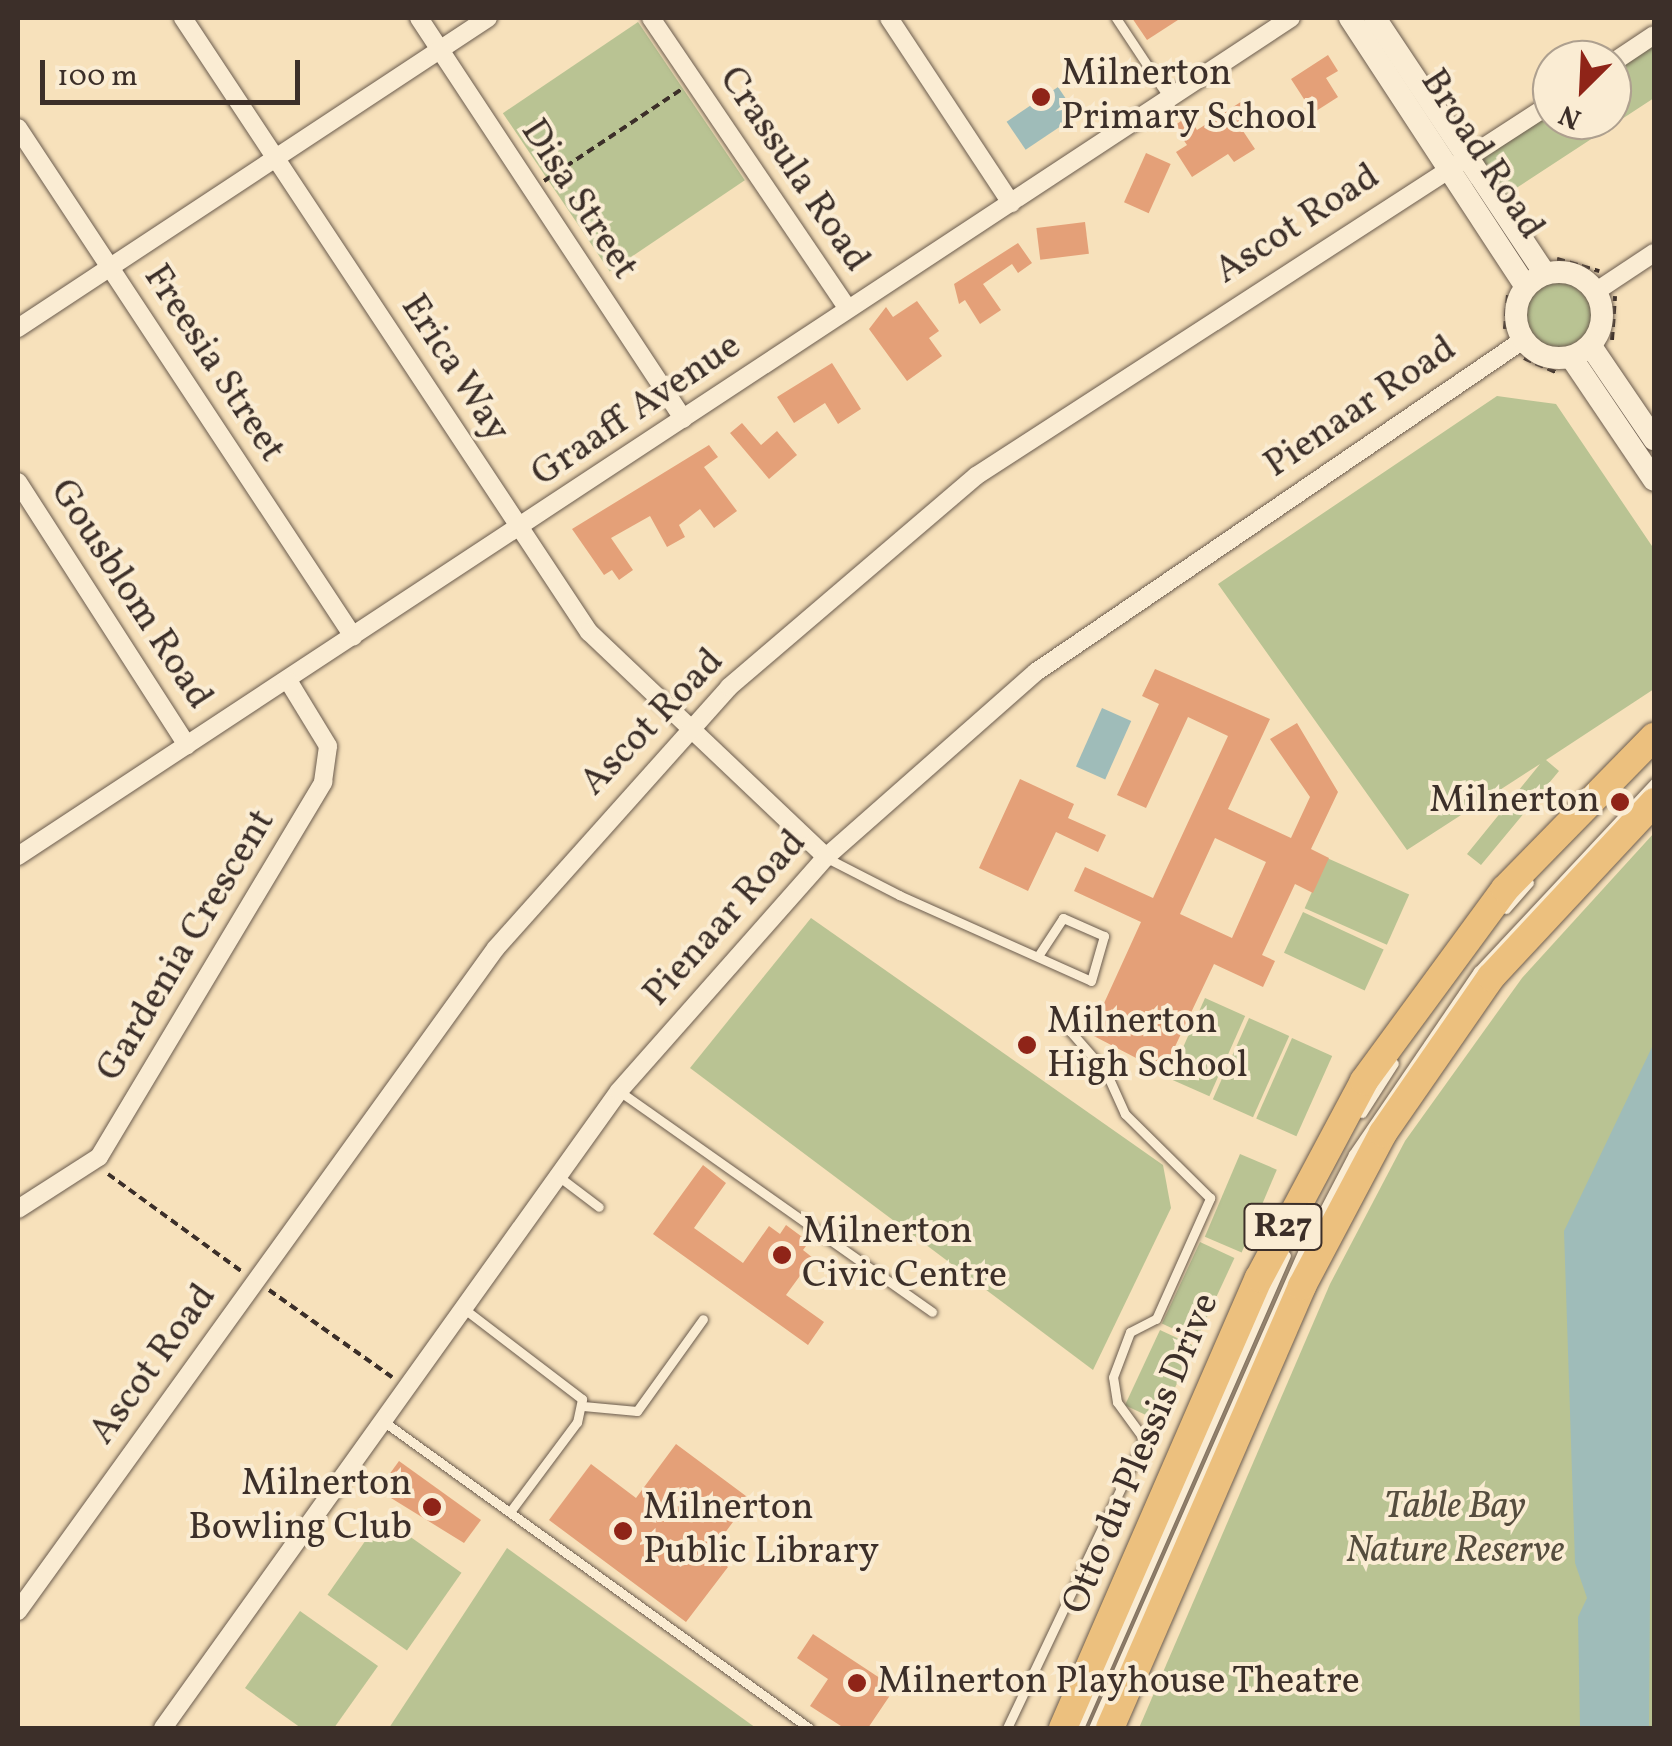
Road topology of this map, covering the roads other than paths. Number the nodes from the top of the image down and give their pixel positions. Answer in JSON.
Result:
{"nodes":[{"id":1,"x":183,"y":18,"type":"edge"},
{"id":2,"x":419,"y":18,"type":"edge"},
{"id":3,"x":488,"y":18,"type":"edge"},
{"id":4,"x":651,"y":18,"type":"edge"},
{"id":5,"x":889,"y":18,"type":"edge"},
{"id":6,"x":1116,"y":18,"type":"edge"},
{"id":7,"x":1291,"y":18,"type":"edge"},
{"id":8,"x":1350,"y":18,"type":"edge"},
{"id":9,"x":1375,"y":18,"type":"edge"},
{"id":10,"x":1654,"y":35,"type":"edge"},
{"id":11,"x":440,"y":49,"type":"junction"},
{"id":12,"x":1632,"y":50,"type":"edge"},
{"id":13,"x":1170,"y":98,"type":"junction"},
{"id":14,"x":1532,"y":116,"type":"edge"},
{"id":15,"x":18,"y":128,"type":"edge"},
{"id":16,"x":277,"y":155,"type":"junction"},
{"id":17,"x":1469,"y":156,"type":"junction"},
{"id":18,"x":1448,"y":169,"type":"junction"},
{"id":19,"x":1011,"y":203,"type":"junction"},
{"id":20,"x":1654,"y":253,"type":"edge"},
{"id":21,"x":111,"y":267,"type":"junction"},
{"id":22,"x":1535,"y":281,"type":"junction"},
{"id":23,"x":1595,"y":292,"type":"junction"},
{"id":24,"x":848,"y":309,"type":"junction"},
{"id":25,"x":18,"y":328,"type":"edge"},
{"id":26,"x":1523,"y":340,"type":"junction"},
{"id":27,"x":1581,"y":351,"type":"junction"},
{"id":28,"x":683,"y":419,"type":"junction"},
{"id":29,"x":1654,"y":439,"type":"edge"},
{"id":30,"x":1654,"y":480,"type":"edge"},
{"id":31,"x":18,"y":482,"type":"edge"},
{"id":32,"x":519,"y":529,"type":"junction"},
{"id":33,"x":354,"y":636,"type":"junction"},
{"id":34,"x":289,"y":682,"type":"junction"},
{"id":35,"x":688,"y":729,"type":"junction"},
{"id":36,"x":1654,"y":737,"type":"edge"},
{"id":37,"x":188,"y":745,"type":"junction"},
{"id":38,"x":1654,"y":757,"type":"edge"},
{"id":39,"x":1654,"y":783,"type":"edge"},
{"id":40,"x":1654,"y":802,"type":"edge"},
{"id":41,"x":20,"y":849,"type":"edge"},
{"id":42,"x":826,"y":857,"type":"junction"},
{"id":43,"x":1038,"y":956,"type":"junction"},
{"id":44,"x":1064,"y":1024,"type":"dead end"},
{"id":45,"x":620,"y":1090,"type":"junction"},
{"id":46,"x":558,"y":1176,"type":"junction"},
{"id":47,"x":600,"y":1207,"type":"dead end"},
{"id":48,"x":18,"y":1209,"type":"edge"},
{"id":49,"x":462,"y":1307,"type":"junction"},
{"id":50,"x":932,"y":1312,"type":"dead end"},
{"id":51,"x":703,"y":1319,"type":"dead end"},
{"id":52,"x":584,"y":1406,"type":"junction"},
{"id":53,"x":381,"y":1420,"type":"junction"},
{"id":54,"x":510,"y":1512,"type":"junction"},
{"id":55,"x":18,"y":1612,"type":"edge"},
{"id":56,"x":163,"y":1728,"type":"edge"},
{"id":57,"x":808,"y":1728,"type":"edge"},
{"id":58,"x":1007,"y":1728,"type":"edge"},
{"id":59,"x":1063,"y":1728,"type":"edge"},
{"id":60,"x":1079,"y":1728,"type":"edge"},
{"id":61,"x":1093,"y":1728,"type":"edge"},
{"id":62,"x":1110,"y":1728,"type":"edge"}],
"edges":[{"from":1,"to":16,"type":"street","name":"Erica Way"},
{"from":2,"to":11,"type":"street","name":"Disa Street"},
{"from":3,"to":11,"type":"street"},
{"from":4,"to":24,"type":"street","name":"Crassula Road"},
{"from":5,"to":19,"type":"street"},
{"from":6,"to":13,"type":"lane"},
{"from":7,"to":13,"type":"street","name":"Graaff Avenue"},
{"from":8,"to":18,"type":"street","name":"Broad Road"},
{"from":9,"to":17,"type":"street","name":"Broad Road"},
{"from":10,"to":12,"type":"street"},
{"from":11,"to":16,"type":"street"},
{"from":11,"to":28,"type":"street","name":"Disa Street"},
{"from":13,"to":19,"type":"street","name":"Graaff Avenue"},
{"from":14,"to":17,"type":"street","name":"Ascot Road"},
{"from":15,"to":21,"type":"street","name":"Freesia Street"},
{"from":16,"to":21,"type":"street"},
{"from":16,"to":32,"type":"street","name":"Erica Way"},
{"from":17,"to":18,"type":"street","name":"Ascot Road"},
{"from":17,"to":22,"type":"street","name":"Broad Road"},
{"from":18,"to":22,"type":"street","name":"Broad Road"},
{"from":18,"to":35,"type":"street","name":"Ascot Road"},
{"from":19,"to":24,"type":"street","name":"Graaff Avenue"},
{"from":20,"to":23,"type":"street"},
{"from":21,"to":25,"type":"street"},
{"from":21,"to":33,"type":"street","name":"Freesia Street"},
{"from":22,"to":23,"type":"street","name":"Broad Road"},
{"from":22,"to":26,"type":"street","name":"Broad Road"},
{"from":23,"to":27,"type":"street"},
{"from":24,"to":28,"type":"street","name":"Graaff Avenue"},
{"from":26,"to":27,"type":"street"},
{"from":26,"to":42,"type":"street","name":"Pienaar Road"},
{"from":27,"to":29,"type":"street"},
{"from":27,"to":30,"type":"street"},
{"from":28,"to":32,"type":"street","name":"Graaff Avenue"},
{"from":31,"to":37,"type":"street","name":"Gousblom Road"},
{"from":32,"to":33,"type":"street","name":"Graaff Avenue"},
{"from":32,"to":35,"type":"street","name":"Erica Way"},
{"from":33,"to":34,"type":"street","name":"Graaff Avenue"},
{"from":34,"to":37,"type":"street","name":"Graaff Avenue"},
{"from":34,"to":48,"type":"street","name":"Gardenia Crescent"},
{"from":35,"to":42,"type":"street","name":"Erica Way"},
{"from":35,"to":55,"type":"street","name":"Ascot Road"},
{"from":36,"to":59,"type":"main road","name":"Otto du Plessis Drive","number":"R27"},
{"from":37,"to":41,"type":"street","name":"Graaff Avenue"},
{"from":38,"to":60,"type":"lane"},
{"from":39,"to":61,"type":"lane"},
{"from":40,"to":62,"type":"main road","name":"Otto du Plessis Drive","number":"R27"},
{"from":42,"to":43,"type":"lane"},
{"from":42,"to":45,"type":"street","name":"Pienaar Road"},
{"from":43,"to":43,"type":"lane"},
{"from":44,"to":58,"type":"lane"},
{"from":45,"to":46,"type":"street","name":"Pienaar Road"},
{"from":45,"to":50,"type":"lane"},
{"from":46,"to":47,"type":"lane"},
{"from":46,"to":49,"type":"street","name":"Pienaar Road"},
{"from":49,"to":52,"type":"lane"},
{"from":49,"to":53,"type":"street","name":"Pienaar Road"},
{"from":51,"to":52,"type":"lane"},
{"from":52,"to":54,"type":"lane"},
{"from":53,"to":54,"type":"lane"},
{"from":53,"to":56,"type":"street","name":"Pienaar Road"},
{"from":54,"to":57,"type":"lane"}]}
